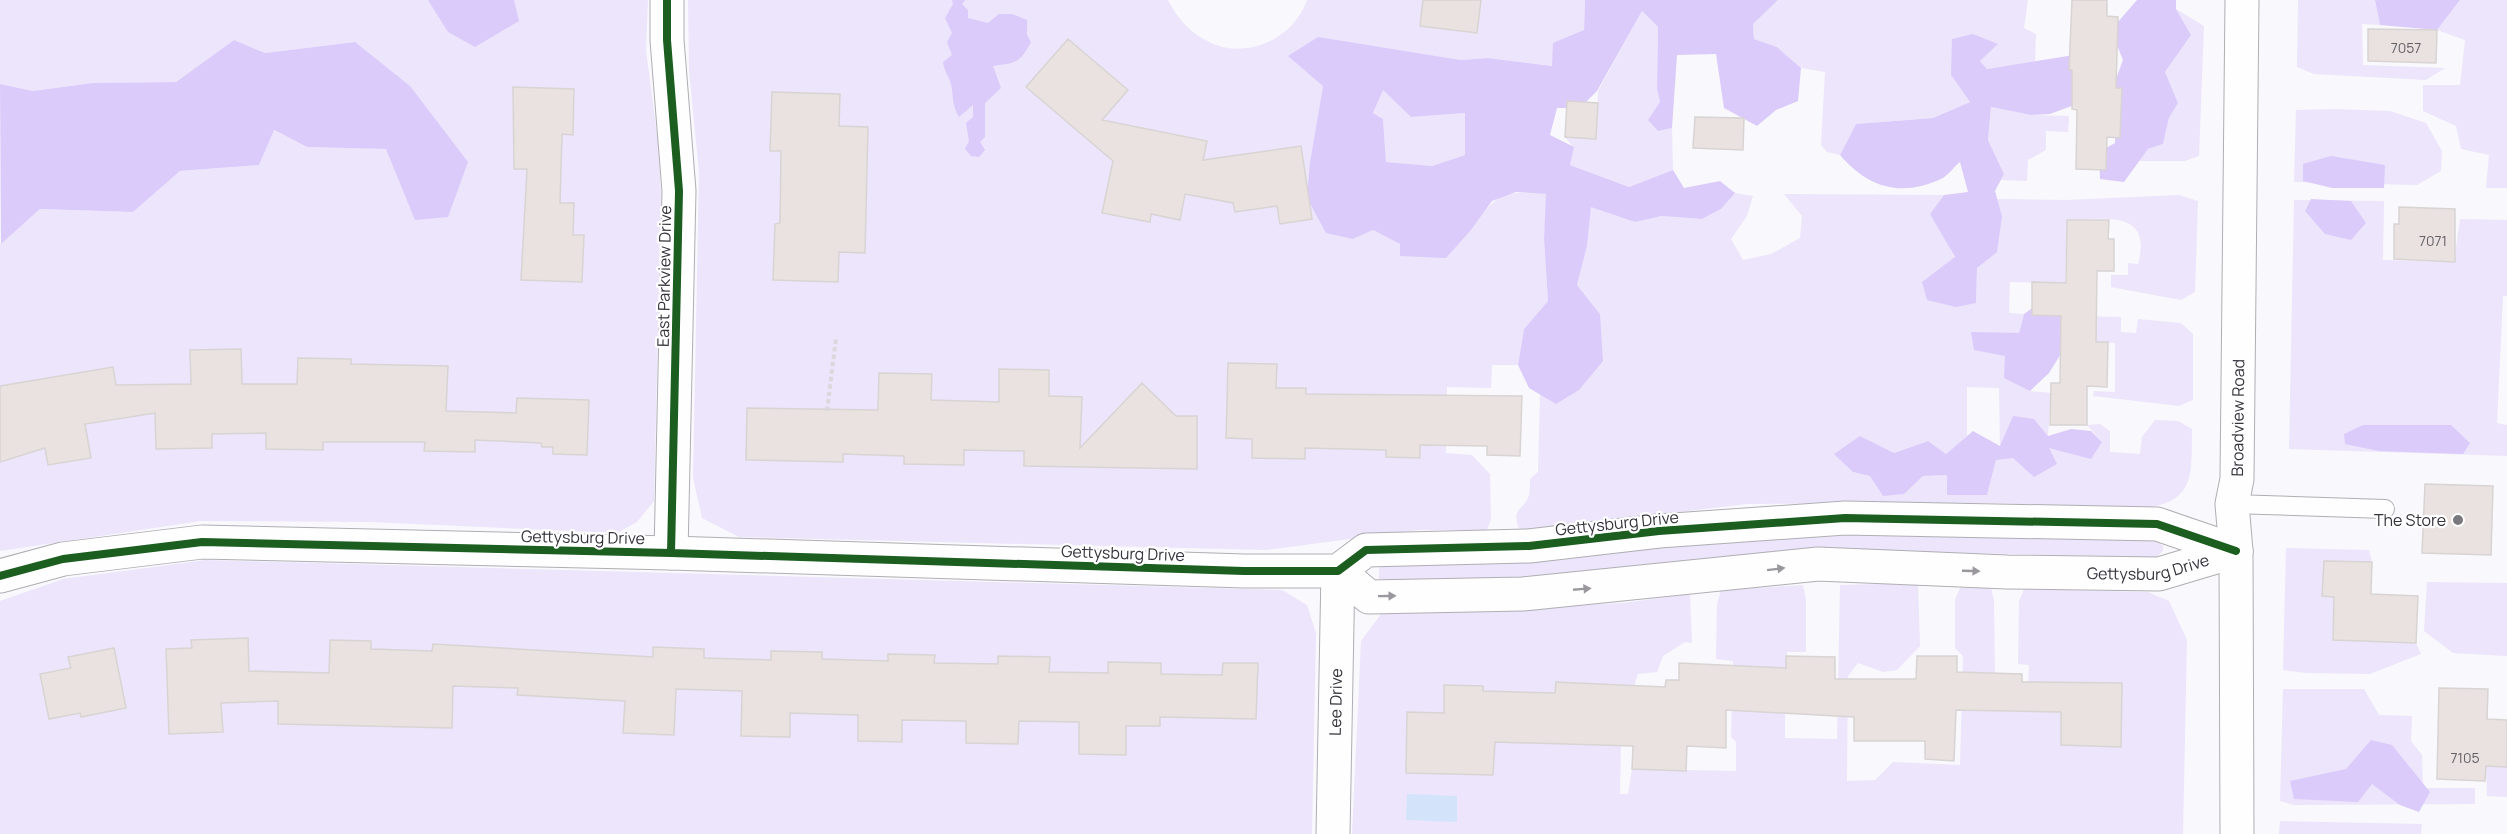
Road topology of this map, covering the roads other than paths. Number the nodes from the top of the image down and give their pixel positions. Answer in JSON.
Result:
{"nodes":[{"id":1,"x":667,"y":0,"type":"edge"},
{"id":2,"x":2242,"y":0,"type":"edge"},
{"id":3,"x":2232,"y":504,"type":"junction"},
{"id":4,"x":2385,"y":509,"type":"dead end"},
{"id":5,"x":2236,"y":551,"type":"junction"},
{"id":6,"x":671,"y":553,"type":"junction"},
{"id":7,"x":1338,"y":571,"type":"junction"},
{"id":8,"x":0,"y":576,"type":"edge"},
{"id":9,"x":1334,"y":834,"type":"edge"},
{"id":10,"x":2237,"y":834,"type":"edge"}],
"edges":[{"from":1,"to":6,"type":"street","name":"East Parkview Drive"},
{"from":2,"to":3,"type":"street","name":"Broadview Road"},
{"from":3,"to":4,"type":"lane"},
{"from":3,"to":5,"type":"street","name":"Broadview Road"},
{"from":5,"to":7,"type":"street","name":"Gettysburg Drive"},
{"from":7,"to":5,"type":"street","name":"Gettysburg Drive","one_way":true},
{"from":5,"to":10,"type":"street","name":"Broadview Road"},
{"from":6,"to":7,"type":"street","name":"Gettysburg Drive"},
{"from":6,"to":8,"type":"street","name":"Gettysburg Drive"},
{"from":7,"to":9,"type":"street","name":"Lee Drive"}]}
